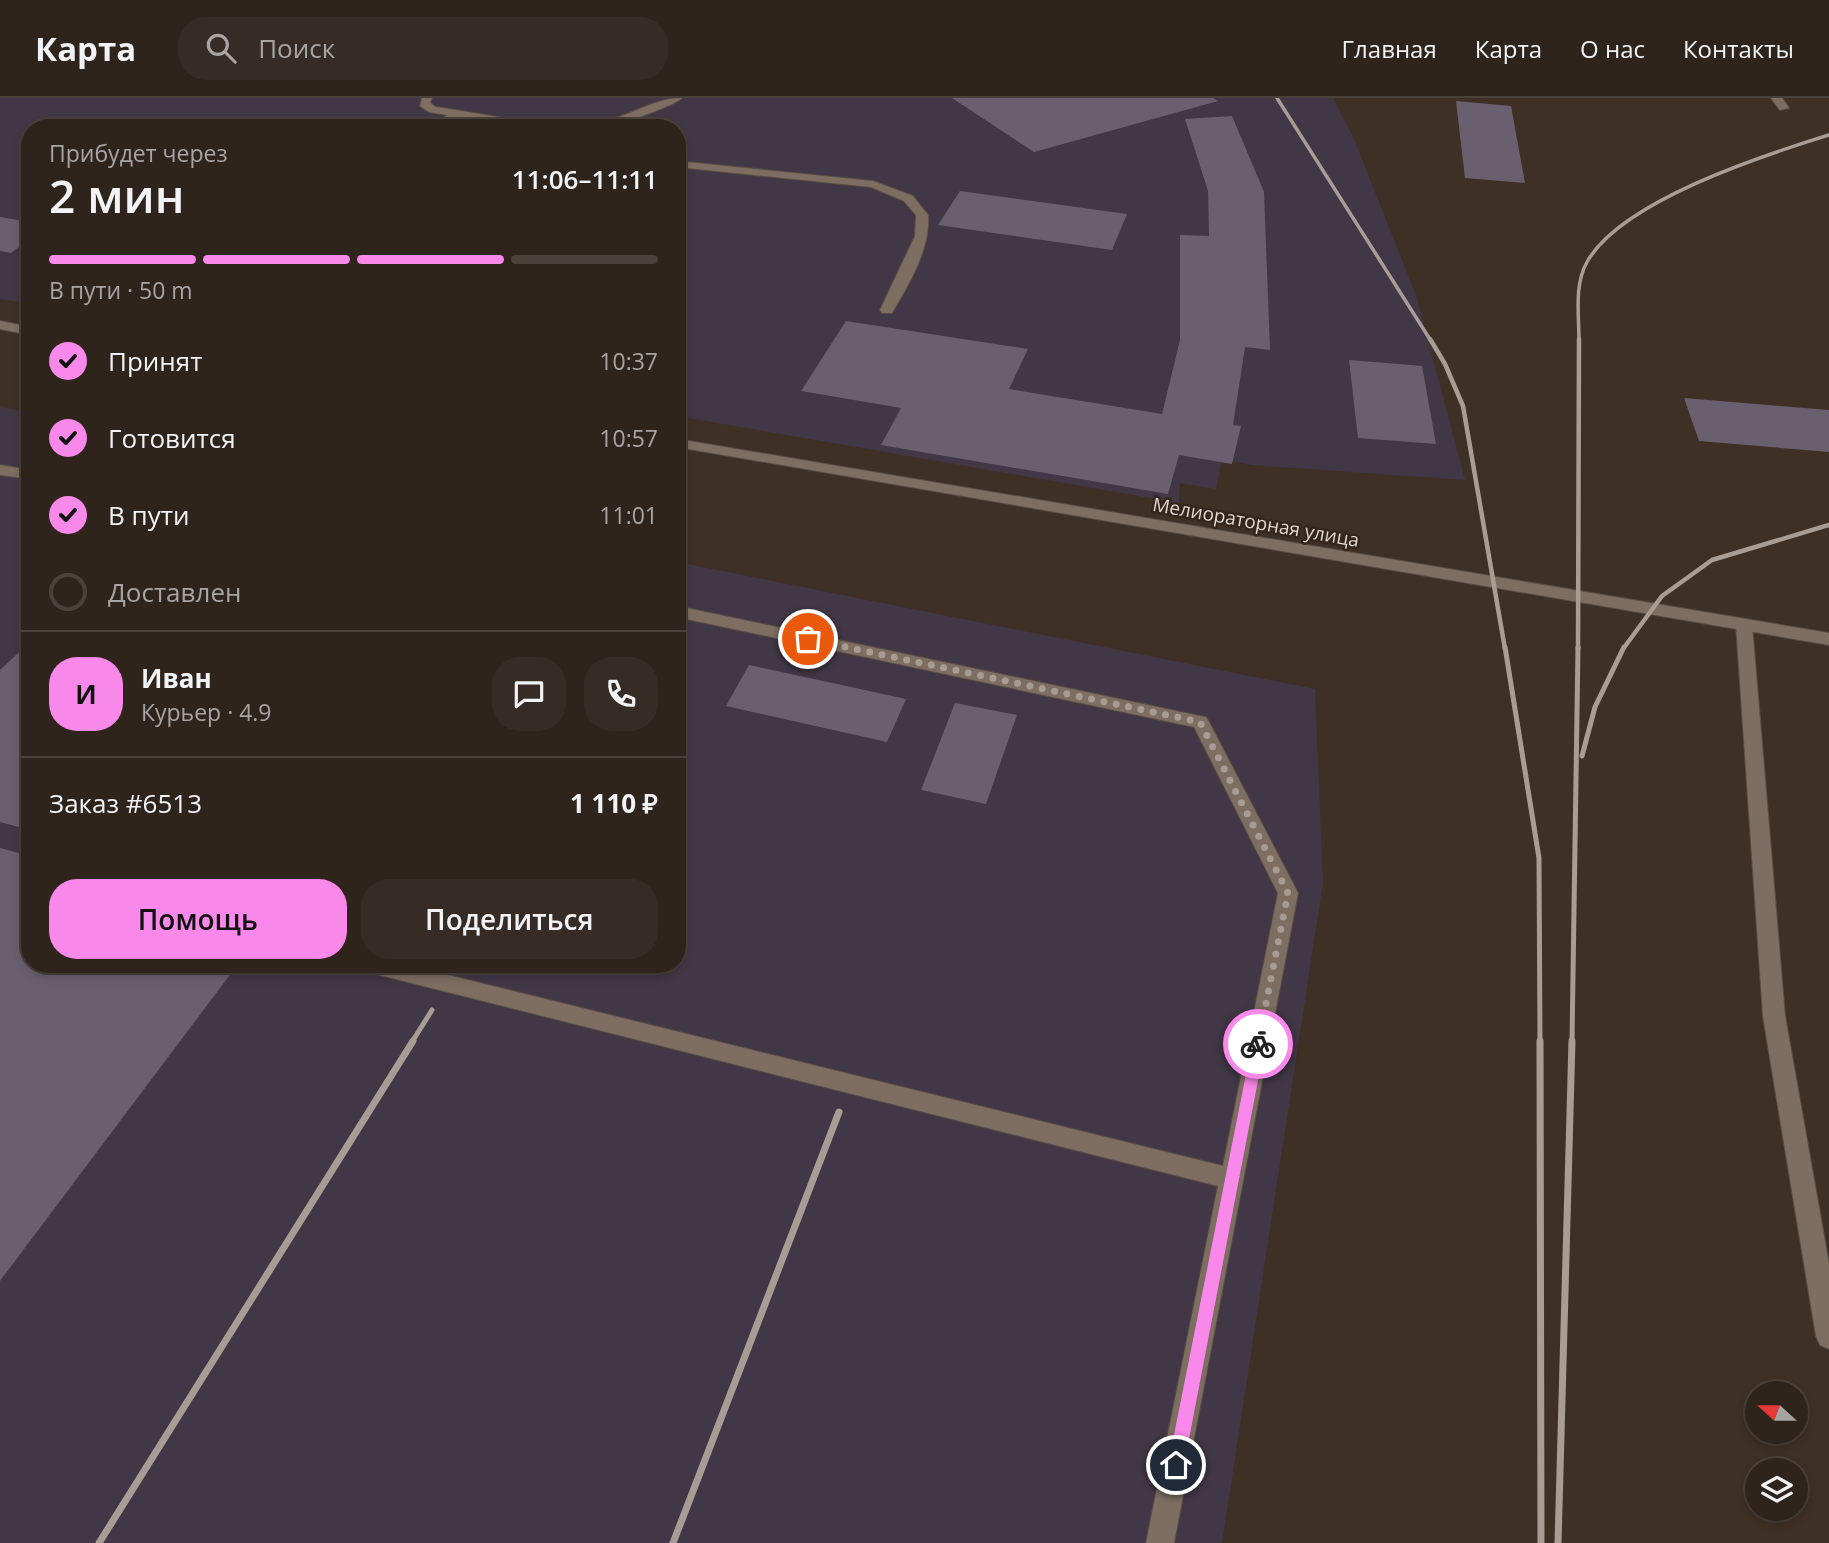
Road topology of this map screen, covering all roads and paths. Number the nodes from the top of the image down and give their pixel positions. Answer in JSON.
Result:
{"nodes":[{"id":1,"x":427,"y":98,"type":"edge"},
{"id":2,"x":677,"y":98,"type":"edge"},
{"id":3,"x":1776,"y":98,"type":"edge"},
{"id":4,"x":1784,"y":108,"type":"dead end"},
{"id":5,"x":456,"y":113,"type":"junction"},
{"id":6,"x":449,"y":119,"type":"edge"},
{"id":7,"x":503,"y":119,"type":"edge"},
{"id":8,"x":626,"y":119,"type":"edge"},
{"id":9,"x":686,"y":165,"type":"edge"},
{"id":10,"x":887,"y":310,"type":"dead end"},
{"id":11,"x":0,"y":325,"type":"edge"},
{"id":12,"x":21,"y":329,"type":"edge"},
{"id":13,"x":686,"y":445,"type":"edge"},
{"id":14,"x":0,"y":470,"type":"edge"},
{"id":15,"x":21,"y":474,"type":"edge"},
{"id":16,"x":686,"y":613,"type":"edge"},
{"id":17,"x":1744,"y":625,"type":"junction"},
{"id":18,"x":1829,"y":639,"type":"edge"},
{"id":19,"x":403,"y":973,"type":"edge"},
{"id":20,"x":1232,"y":1179,"type":"junction"},
{"id":21,"x":1829,"y":1336,"type":"edge"},
{"id":22,"x":1160,"y":1543,"type":"edge"}],
"edges":[{"from":1,"to":5,"type":"street"},
{"from":2,"to":8,"type":"street"},
{"from":3,"to":4,"type":"street"},
{"from":5,"to":6,"type":"street"},
{"from":5,"to":7,"type":"street"},
{"from":9,"to":10,"type":"street"},
{"from":11,"to":12,"type":"street"},
{"from":13,"to":17,"type":"street","name":"Мелиораторная улица"},
{"from":14,"to":15,"type":"street"},
{"from":16,"to":20,"type":"street"},
{"from":17,"to":18,"type":"street","name":"Мелиораторная улица"},
{"from":17,"to":21,"type":"street"},
{"from":19,"to":20,"type":"street"},
{"from":20,"to":22,"type":"street"}]}
